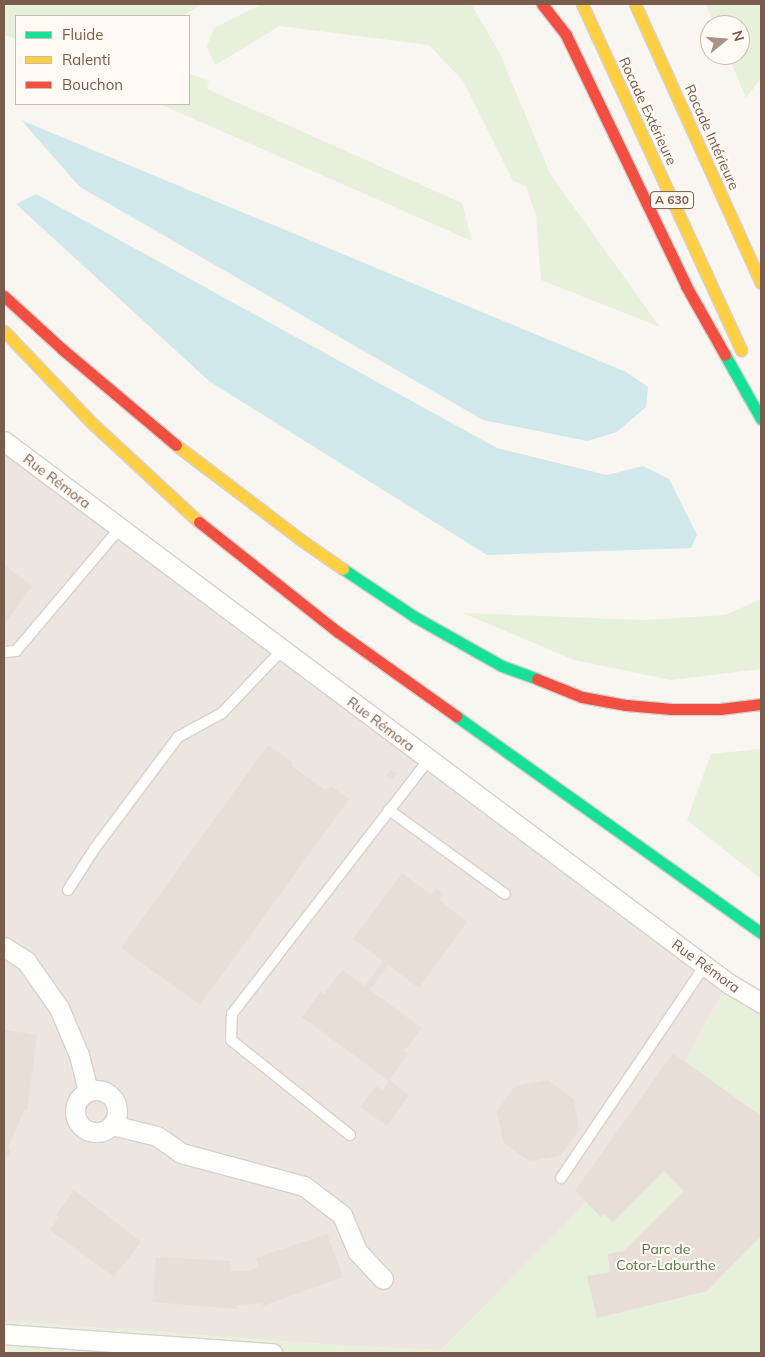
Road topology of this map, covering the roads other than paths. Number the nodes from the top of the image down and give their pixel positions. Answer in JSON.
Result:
{"nodes":[{"id":1,"x":542,"y":4,"type":"edge"},
{"id":2,"x":582,"y":4,"type":"edge"},
{"id":3,"x":635,"y":4,"type":"edge"},
{"id":4,"x":761,"y":283,"type":"edge"},
{"id":5,"x":4,"y":296,"type":"edge"},
{"id":6,"x":4,"y":330,"type":"edge"},
{"id":7,"x":745,"y":360,"type":"dead end"},
{"id":8,"x":761,"y":419,"type":"edge"},
{"id":9,"x":4,"y":441,"type":"edge"},
{"id":10,"x":120,"y":528,"type":"junction"},
{"id":11,"x":282,"y":650,"type":"junction"},
{"id":12,"x":4,"y":652,"type":"edge"},
{"id":13,"x":761,"y":704,"type":"edge"},
{"id":14,"x":428,"y":759,"type":"junction"},
{"id":15,"x":389,"y":810,"type":"junction"},
{"id":16,"x":68,"y":890,"type":"dead end"},
{"id":17,"x":506,"y":894,"type":"dead end"},
{"id":18,"x":761,"y":933,"type":"edge"},
{"id":19,"x":4,"y":947,"type":"edge"},
{"id":20,"x":705,"y":966,"type":"junction"},
{"id":21,"x":761,"y":1003,"type":"edge"},
{"id":22,"x":88,"y":1091,"type":"junction"},
{"id":23,"x":112,"y":1125,"type":"junction"},
{"id":24,"x":350,"y":1135,"type":"dead end"},
{"id":25,"x":561,"y":1178,"type":"dead end"},
{"id":26,"x":383,"y":1279,"type":"dead end"},
{"id":27,"x":4,"y":1334,"type":"edge"},
{"id":28,"x":272,"y":1353,"type":"edge"}],
"edges":[{"from":1,"to":8,"type":"highway"},
{"from":2,"to":7,"type":"highway","name":"Rocade Extérieure","number":"A 630"},
{"from":3,"to":4,"type":"highway","name":"Rocade Intérieure"},
{"from":5,"to":13,"type":"highway"},
{"from":6,"to":18,"type":"highway"},
{"from":9,"to":10,"type":"street","name":"Rue Rémora"},
{"from":10,"to":11,"type":"street","name":"Rue Rémora"},
{"from":10,"to":12,"type":"lane"},
{"from":11,"to":14,"type":"street","name":"Rue Rémora"},
{"from":11,"to":16,"type":"lane"},
{"from":14,"to":15,"type":"lane"},
{"from":14,"to":20,"type":"street","name":"Rue Rémora"},
{"from":15,"to":17,"type":"lane"},
{"from":15,"to":24,"type":"lane"},
{"from":19,"to":22,"type":"street"},
{"from":20,"to":21,"type":"street","name":"Rue Rémora"},
{"from":20,"to":25,"type":"lane"},
{"from":22,"to":23,"type":"street"},
{"from":22,"to":23,"type":"street"},
{"from":23,"to":26,"type":"street"},
{"from":27,"to":28,"type":"street"}]}
